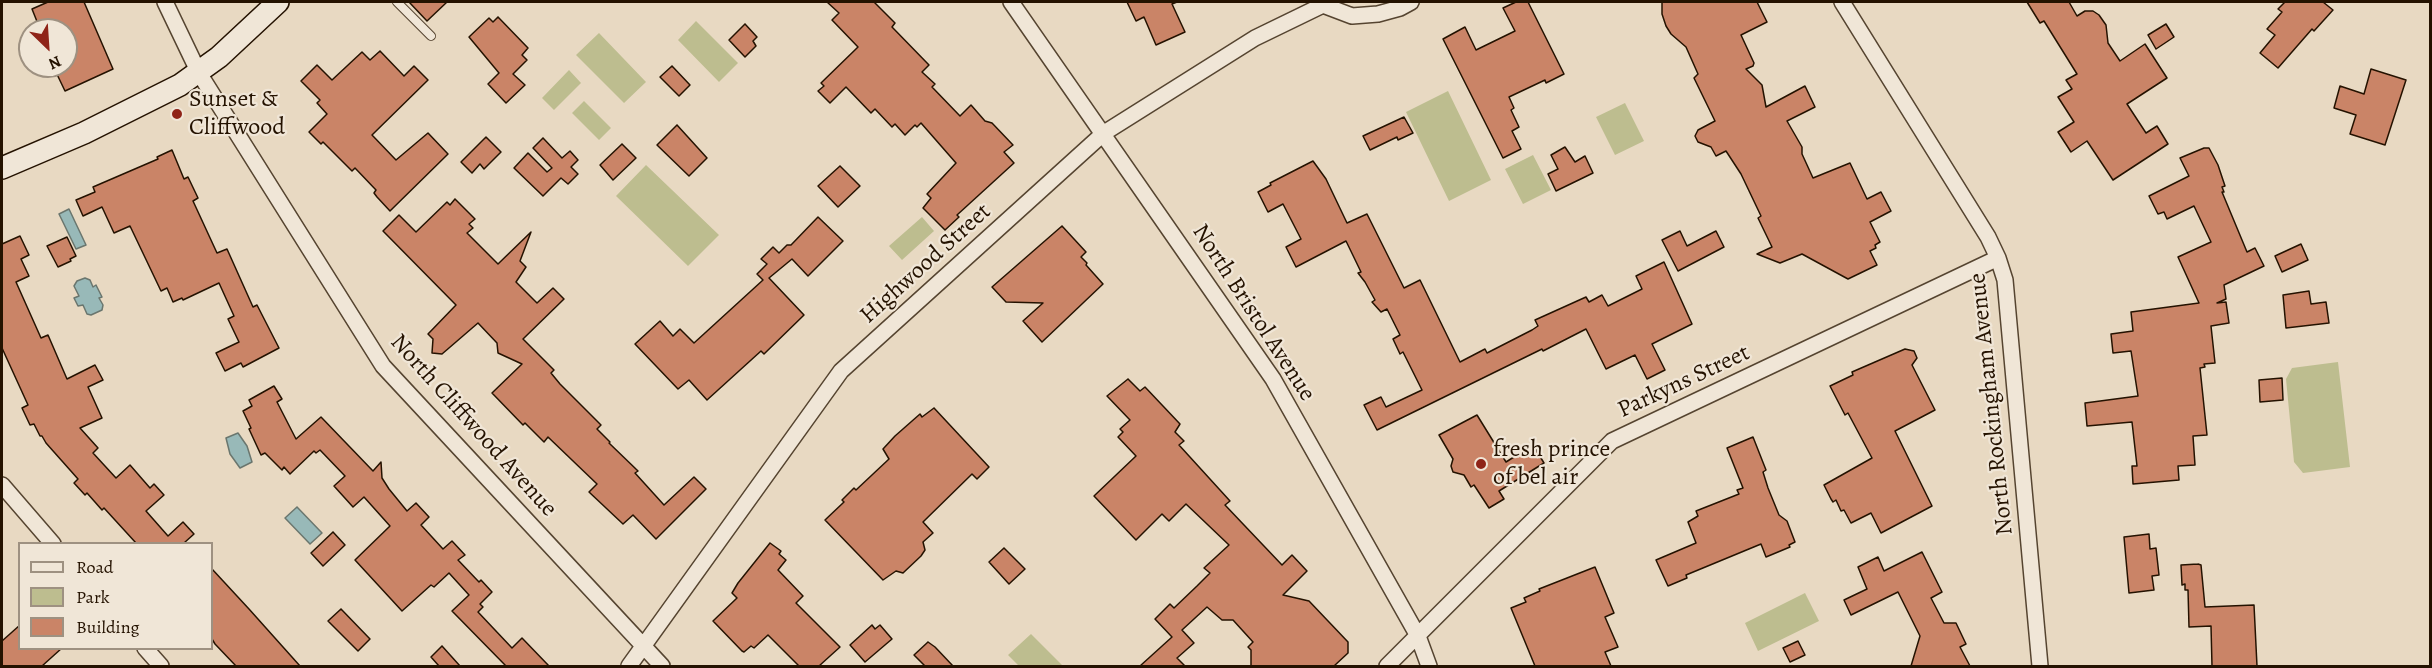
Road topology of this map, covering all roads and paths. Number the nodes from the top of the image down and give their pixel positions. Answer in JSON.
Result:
{"nodes":[{"id":1,"x":165,"y":2,"type":"edge"},
{"id":2,"x":278,"y":2,"type":"edge"},
{"id":3,"x":397,"y":2,"type":"edge"},
{"id":4,"x":1011,"y":2,"type":"edge"},
{"id":5,"x":1412,"y":2,"type":"edge"},
{"id":6,"x":1842,"y":2,"type":"edge"},
{"id":7,"x":1322,"y":3,"type":"edge"},
{"id":8,"x":431,"y":36,"type":"dead end"},
{"id":9,"x":199,"y":73,"type":"junction"},
{"id":10,"x":1104,"y":133,"type":"junction"},
{"id":11,"x":2,"y":168,"type":"edge"},
{"id":12,"x":1998,"y":258,"type":"junction"},
{"id":13,"x":2,"y":485,"type":"edge"},
{"id":14,"x":52,"y":542,"type":"edge"},
{"id":15,"x":1418,"y":636,"type":"junction"},
{"id":16,"x":643,"y":645,"type":"junction"},
{"id":17,"x":147,"y":650,"type":"edge"},
{"id":18,"x":161,"y":666,"type":"edge"},
{"id":19,"x":629,"y":666,"type":"edge"},
{"id":20,"x":662,"y":666,"type":"edge"},
{"id":21,"x":1387,"y":666,"type":"edge"},
{"id":22,"x":1429,"y":666,"type":"edge"},
{"id":23,"x":2040,"y":666,"type":"edge"}],
"edges":[{"from":1,"to":9,"type":"street","name":"North Cliffwood Avenue"},
{"from":2,"to":9,"type":"main road"},
{"from":3,"to":8,"type":"lane"},
{"from":4,"to":10,"type":"street","name":"North Bristol Avenue"},
{"from":5,"to":7,"type":"street","name":"Highwood Street"},
{"from":6,"to":12,"type":"street","name":"North Rockingham Avenue"},
{"from":7,"to":10,"type":"street","name":"Highwood Street"},
{"from":9,"to":11,"type":"main road"},
{"from":9,"to":16,"type":"street","name":"North Cliffwood Avenue"},
{"from":10,"to":15,"type":"street","name":"North Bristol Avenue"},
{"from":10,"to":16,"type":"street","name":"Highwood Street"},
{"from":12,"to":15,"type":"street","name":"Parkyns Street"},
{"from":12,"to":23,"type":"street","name":"North Rockingham Avenue"},
{"from":13,"to":14,"type":"street"},
{"from":15,"to":21,"type":"street","name":"Parkyns Street"},
{"from":15,"to":22,"type":"street","name":"North Bristol Avenue"},
{"from":16,"to":19,"type":"street","name":"Highwood Street"},
{"from":16,"to":20,"type":"street","name":"North Cliffwood Avenue"},
{"from":17,"to":18,"type":"street"}]}
